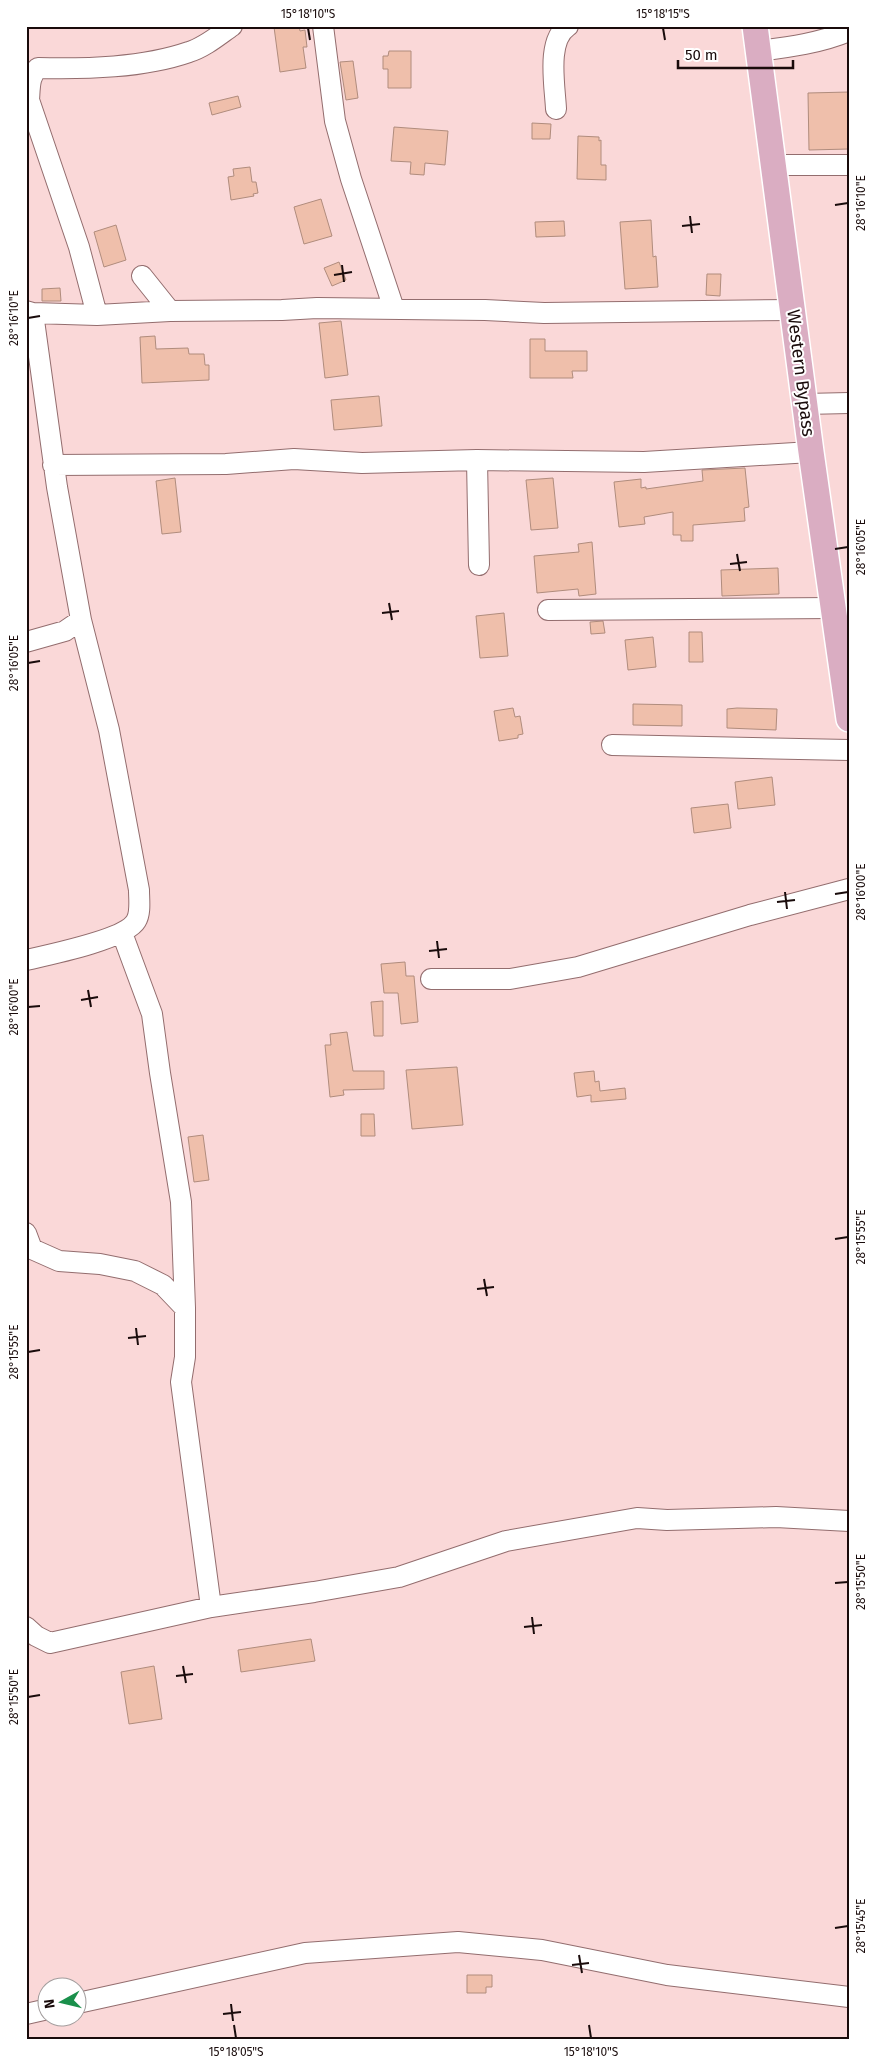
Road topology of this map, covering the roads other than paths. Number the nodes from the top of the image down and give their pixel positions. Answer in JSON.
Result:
{"nodes":[{"id":1,"x":232,"y":26,"type":"edge"},
{"id":2,"x":323,"y":26,"type":"edge"},
{"id":3,"x":568,"y":26,"type":"edge"},
{"id":4,"x":755,"y":26,"type":"edge"},
{"id":5,"x":849,"y":31,"type":"edge"},
{"id":6,"x":759,"y":51,"type":"junction"},
{"id":7,"x":556,"y":109,"type":"dead end"},
{"id":8,"x":774,"y":165,"type":"junction"},
{"id":9,"x":849,"y":165,"type":"edge"},
{"id":10,"x":142,"y":276,"type":"dead end"},
{"id":11,"x":394,"y":308,"type":"junction"},
{"id":12,"x":793,"y":310,"type":"junction"},
{"id":13,"x":170,"y":311,"type":"junction"},
{"id":14,"x":30,"y":312,"type":"edge"},
{"id":15,"x":97,"y":315,"type":"junction"},
{"id":16,"x":849,"y":403,"type":"edge"},
{"id":17,"x":805,"y":404,"type":"junction"},
{"id":18,"x":811,"y":452,"type":"junction"},
{"id":19,"x":477,"y":460,"type":"junction"},
{"id":20,"x":53,"y":465,"type":"junction"},
{"id":21,"x":479,"y":565,"type":"dead end"},
{"id":22,"x":833,"y":608,"type":"junction"},
{"id":23,"x":548,"y":610,"type":"dead end"},
{"id":24,"x":81,"y":620,"type":"junction"},
{"id":25,"x":843,"y":634,"type":"edge"},
{"id":26,"x":26,"y":642,"type":"edge"},
{"id":27,"x":849,"y":719,"type":"edge"},
{"id":28,"x":612,"y":745,"type":"dead end"},
{"id":29,"x":849,"y":750,"type":"edge"},
{"id":30,"x":849,"y":889,"type":"edge"},
{"id":31,"x":122,"y":933,"type":"junction"},
{"id":32,"x":26,"y":960,"type":"edge"},
{"id":33,"x":431,"y":979,"type":"dead end"},
{"id":34,"x":26,"y":1233,"type":"edge"},
{"id":35,"x":186,"y":1308,"type":"junction"},
{"id":36,"x":849,"y":1521,"type":"edge"},
{"id":37,"x":211,"y":1607,"type":"junction"},
{"id":38,"x":26,"y":1627,"type":"edge"},
{"id":39,"x":50,"y":1642,"type":"junction"},
{"id":40,"x":26,"y":1647,"type":"edge"},
{"id":41,"x":849,"y":1997,"type":"edge"},
{"id":42,"x":88,"y":2001,"type":"edge"}],
"edges":[{"from":1,"to":15,"type":"street"},
{"from":2,"to":11,"type":"street"},
{"from":3,"to":7,"type":"street"},
{"from":4,"to":6,"type":"main road","name":"Western Bypass"},
{"from":5,"to":6,"type":"street"},
{"from":6,"to":8,"type":"main road","name":"Western Bypass"},
{"from":8,"to":9,"type":"street"},
{"from":8,"to":12,"type":"main road","name":"Western Bypass"},
{"from":10,"to":13,"type":"street"},
{"from":11,"to":12,"type":"street"},
{"from":11,"to":13,"type":"street"},
{"from":12,"to":17,"type":"main road","name":"Western Bypass"},
{"from":13,"to":15,"type":"street"},
{"from":14,"to":15,"type":"street"},
{"from":14,"to":20,"type":"street"},
{"from":16,"to":17,"type":"street"},
{"from":17,"to":18,"type":"main road","name":"Western Bypass"},
{"from":18,"to":19,"type":"street"},
{"from":18,"to":22,"type":"main road","name":"Western Bypass"},
{"from":19,"to":20,"type":"street"},
{"from":19,"to":21,"type":"street"},
{"from":20,"to":24,"type":"street"},
{"from":22,"to":23,"type":"street"},
{"from":22,"to":25,"type":"main road","name":"Western Bypass"},
{"from":24,"to":26,"type":"street"},
{"from":24,"to":31,"type":"street"},
{"from":25,"to":27,"type":"main road","name":"Western Bypass"},
{"from":28,"to":29,"type":"street"},
{"from":30,"to":33,"type":"street"},
{"from":31,"to":32,"type":"street"},
{"from":31,"to":35,"type":"street"},
{"from":34,"to":35,"type":"street"},
{"from":35,"to":37,"type":"street"},
{"from":36,"to":37,"type":"street"},
{"from":37,"to":39,"type":"street"},
{"from":38,"to":39,"type":"street"},
{"from":39,"to":40,"type":"street"},
{"from":41,"to":42,"type":"street"}]}
